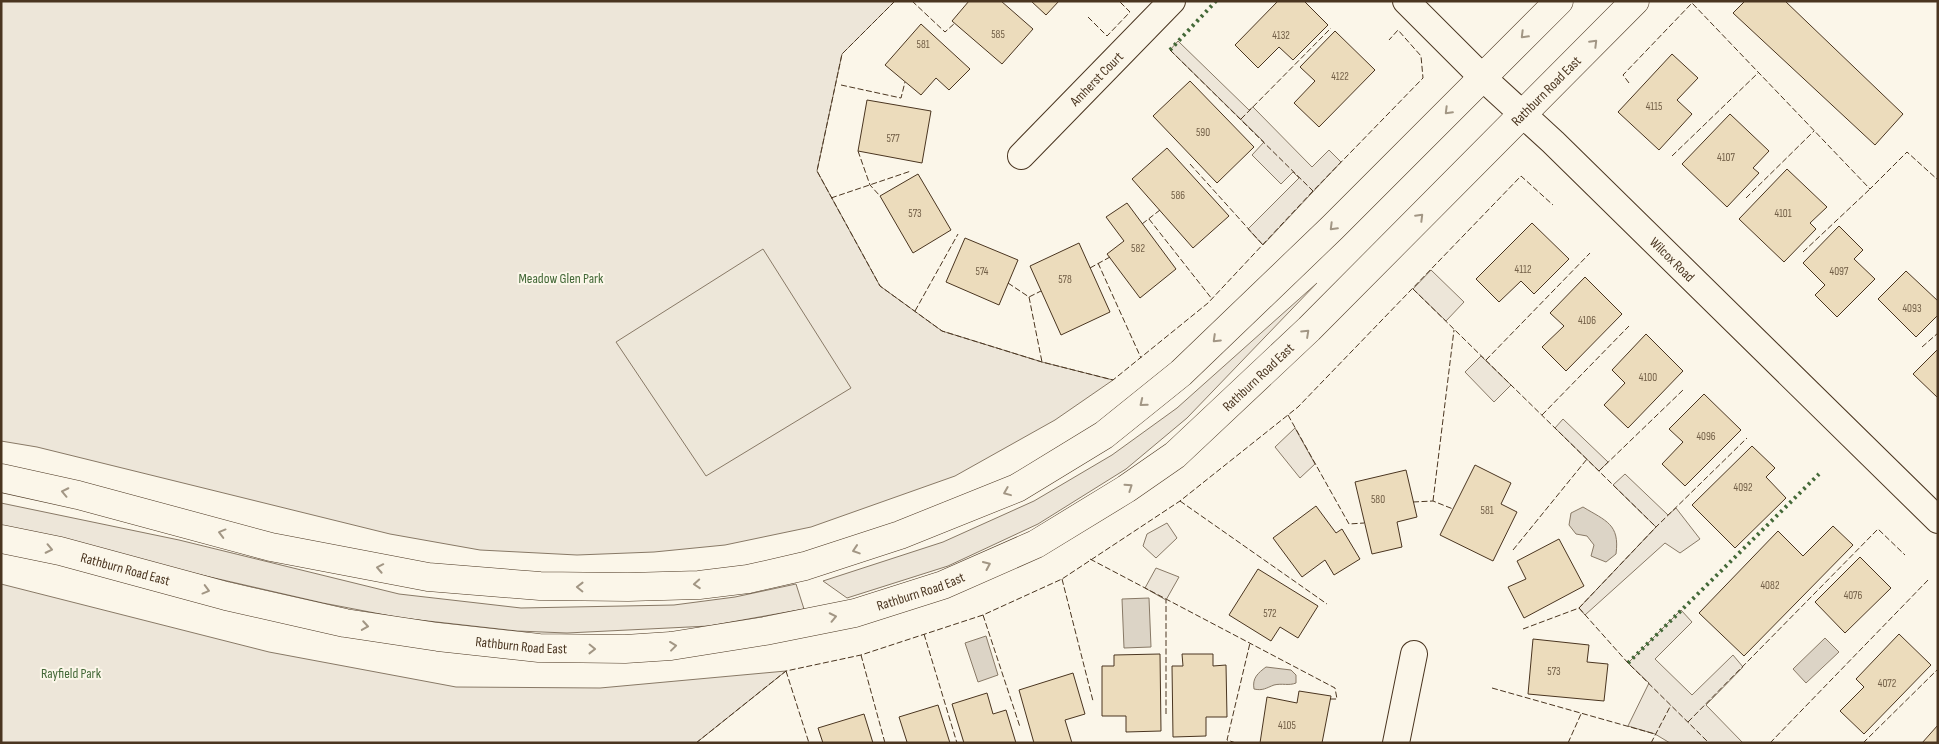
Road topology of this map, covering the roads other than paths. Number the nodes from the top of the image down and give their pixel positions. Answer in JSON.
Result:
{"nodes":[{"id":1,"x":1172,"y":1,"type":"edge"},
{"id":2,"x":1406,"y":1,"type":"edge"},
{"id":3,"x":1559,"y":1,"type":"edge"},
{"id":4,"x":1635,"y":1,"type":"edge"},
{"id":5,"x":1482,"y":77,"type":"junction"},
{"id":6,"x":1522,"y":115,"type":"junction"},
{"id":7,"x":1021,"y":156,"type":"dead end"},
{"id":8,"x":1,"y":478,"type":"edge"},
{"id":9,"x":1938,"y":520,"type":"edge"},
{"id":10,"x":1,"y":539,"type":"edge"},
{"id":11,"x":1414,"y":654,"type":"dead end"},
{"id":12,"x":1396,"y":743,"type":"edge"}],
"edges":[{"from":1,"to":7,"type":"street","name":"Amherst Court"},
{"from":2,"to":5,"type":"street","name":"Wilcox Road"},
{"from":3,"to":5,"type":"street","one_way":true},
{"from":6,"to":4,"type":"street","name":"Rathburn Road East","one_way":true},
{"from":5,"to":6,"type":"street","name":"Wilcox Road"},
{"from":5,"to":8,"type":"street","one_way":true},
{"from":6,"to":9,"type":"street","name":"Wilcox Road"},
{"from":10,"to":6,"type":"street","name":"Rathburn Road East","one_way":true},
{"from":11,"to":12,"type":"street"}]}
